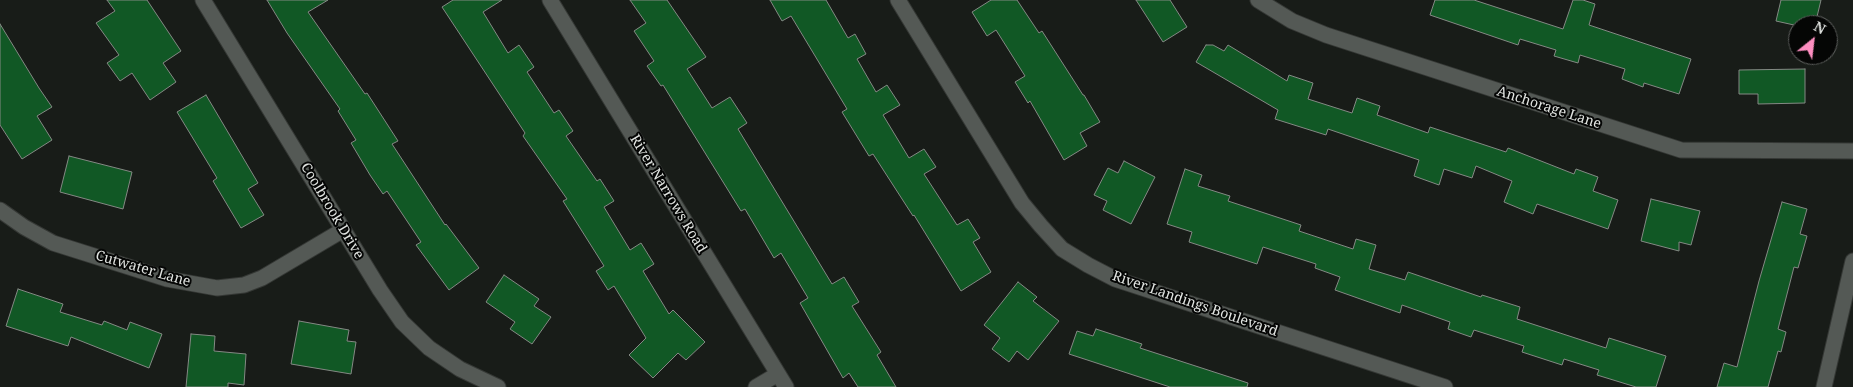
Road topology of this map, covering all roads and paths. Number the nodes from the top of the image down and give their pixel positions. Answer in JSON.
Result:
{"nodes":[{"id":1,"x":203,"y":0,"type":"edge"},
{"id":2,"x":550,"y":0,"type":"edge"},
{"id":3,"x":898,"y":0,"type":"edge"},
{"id":4,"x":1258,"y":0,"type":"edge"},
{"id":5,"x":1853,"y":151,"type":"edge"},
{"id":6,"x":0,"y":210,"type":"edge"},
{"id":7,"x":343,"y":230,"type":"junction"},
{"id":8,"x":1853,"y":261,"type":"edge"},
{"id":9,"x":782,"y":381,"type":"edge"},
{"id":10,"x":498,"y":387,"type":"edge"},
{"id":11,"x":756,"y":387,"type":"edge"},
{"id":12,"x":1445,"y":387,"type":"edge"},
{"id":13,"x":1824,"y":387,"type":"edge"}],
"edges":[{"from":1,"to":7,"type":"street","name":"Coolbrook Drive"},
{"from":2,"to":9,"type":"street","name":"River Narrows Road"},
{"from":3,"to":12,"type":"street","name":"River Landings Boulevard"},
{"from":4,"to":5,"type":"street","name":"Anchorage Lane"},
{"from":6,"to":7,"type":"street","name":"Cutwater Lane"},
{"from":7,"to":10,"type":"street","name":"Coolbrook Drive"},
{"from":8,"to":13,"type":"street"},
{"from":9,"to":11,"type":"street"}]}
